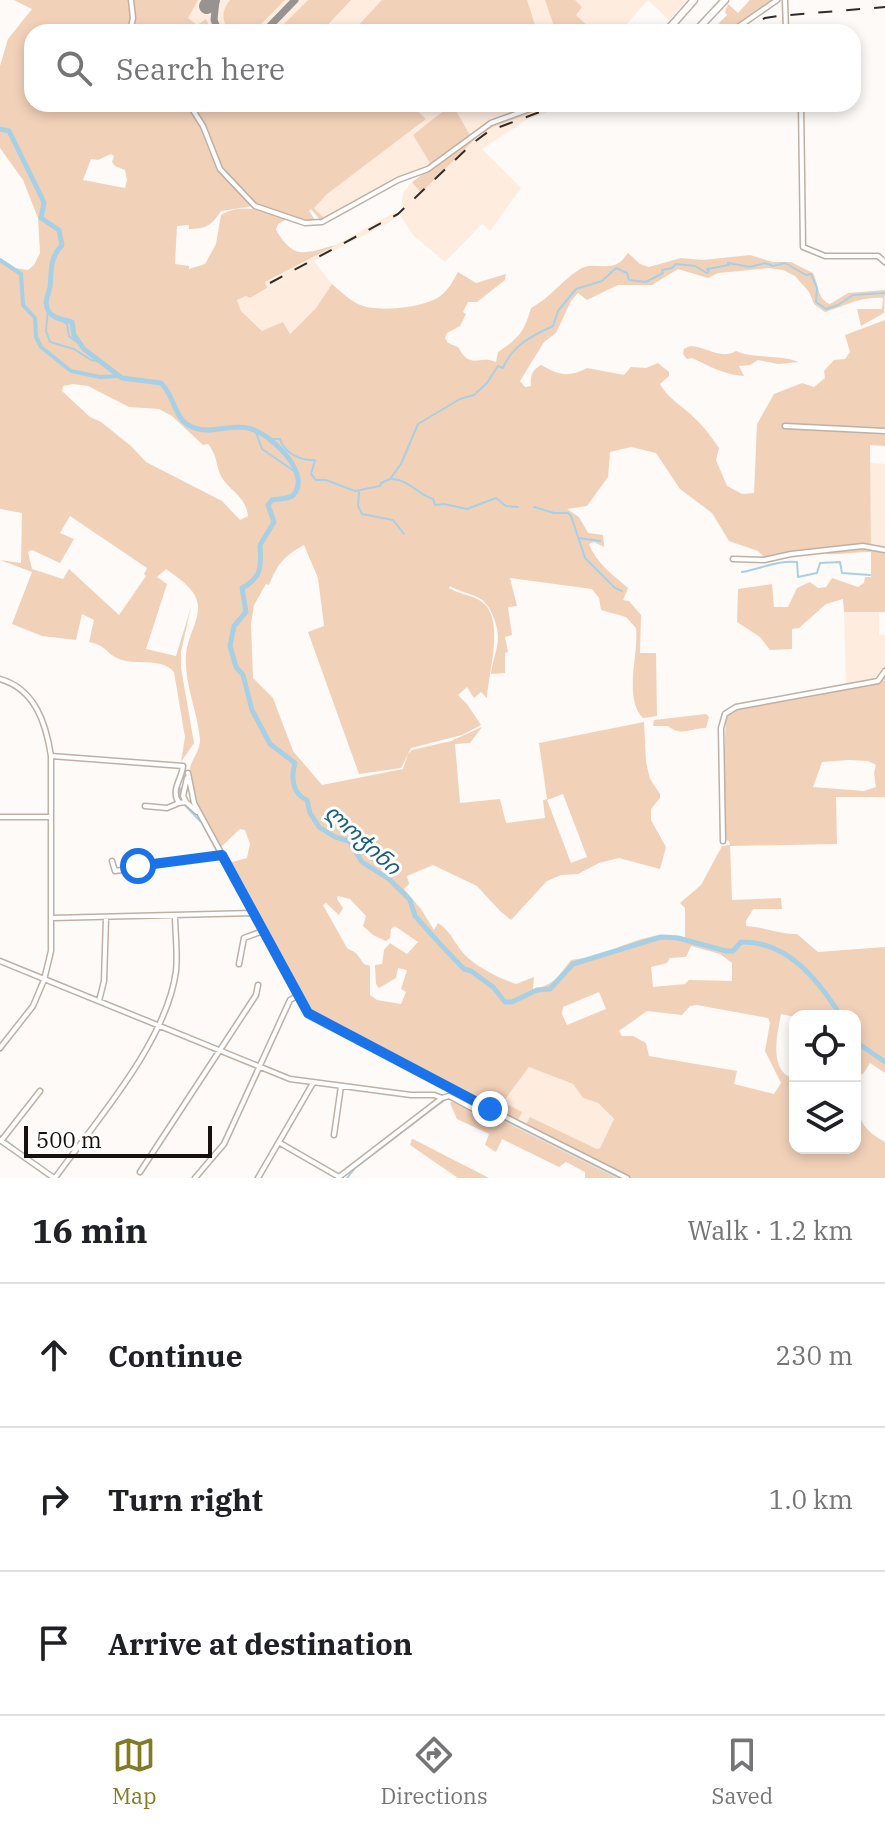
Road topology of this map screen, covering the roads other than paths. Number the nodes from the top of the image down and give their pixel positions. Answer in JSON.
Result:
{"nodes":[{"id":1,"x":131,"y":0,"type":"edge"},
{"id":2,"x":694,"y":0,"type":"edge"},
{"id":3,"x":725,"y":0,"type":"edge"},
{"id":4,"x":777,"y":0,"type":"edge"},
{"id":5,"x":785,"y":0,"type":"edge"},
{"id":6,"x":131,"y":24,"type":"edge"},
{"id":7,"x":673,"y":24,"type":"edge"},
{"id":8,"x":702,"y":24,"type":"edge"},
{"id":9,"x":742,"y":24,"type":"edge"},
{"id":10,"x":786,"y":24,"type":"edge"},
{"id":11,"x":194,"y":112,"type":"edge"},
{"id":12,"x":521,"y":112,"type":"edge"},
{"id":13,"x":801,"y":112,"type":"edge"},
{"id":14,"x":885,"y":262,"type":"edge"},
{"id":15,"x":785,"y":426,"type":"dead end"},
{"id":16,"x":885,"y":431,"type":"edge"},
{"id":17,"x":885,"y":550,"type":"edge"},
{"id":18,"x":733,"y":559,"type":"dead end"},
{"id":19,"x":885,"y":671,"type":"edge"},
{"id":20,"x":0,"y":679,"type":"edge"},
{"id":21,"x":51,"y":756,"type":"junction"},
{"id":22,"x":186,"y":802,"type":"junction"},
{"id":23,"x":179,"y":803,"type":"junction"},
{"id":24,"x":145,"y":806,"type":"dead end"},
{"id":25,"x":0,"y":817,"type":"edge"},
{"id":26,"x":51,"y":817,"type":"junction"},
{"id":27,"x":201,"y":817,"type":"junction"},
{"id":28,"x":723,"y":841,"type":"dead end"},
{"id":29,"x":222,"y":855,"type":"junction"},
{"id":30,"x":112,"y":861,"type":"dead end"},
{"id":31,"x":254,"y":913,"type":"junction"},
{"id":32,"x":175,"y":915,"type":"junction"},
{"id":33,"x":52,"y":918,"type":"junction"},
{"id":34,"x":106,"y":918,"type":"junction"},
{"id":35,"x":263,"y":931,"type":"junction"},
{"id":36,"x":0,"y":961,"type":"edge"},
{"id":37,"x":239,"y":964,"type":"dead end"},
{"id":38,"x":44,"y":980,"type":"junction"},
{"id":39,"x":258,"y":985,"type":"dead end"},
{"id":40,"x":297,"y":996,"type":"junction"},
{"id":41,"x":99,"y":1001,"type":"junction"},
{"id":42,"x":157,"y":1027,"type":"junction"},
{"id":43,"x":0,"y":1048,"type":"edge"},
{"id":44,"x":220,"y":1053,"type":"junction"},
{"id":45,"x":260,"y":1068,"type":"junction"},
{"id":46,"x":313,"y":1083,"type":"junction"},
{"id":47,"x":341,"y":1086,"type":"junction"},
{"id":48,"x":40,"y":1091,"type":"dead end"},
{"id":49,"x":442,"y":1098,"type":"junction"},
{"id":50,"x":488,"y":1110,"type":"junction"},
{"id":51,"x":334,"y":1135,"type":"dead end"},
{"id":52,"x":1,"y":1140,"type":"edge"},
{"id":53,"x":280,"y":1143,"type":"junction"},
{"id":54,"x":140,"y":1172,"type":"dead end"},
{"id":55,"x":344,"y":1176,"type":"edge"},
{"id":56,"x":54,"y":1178,"type":"edge"},
{"id":57,"x":195,"y":1178,"type":"edge"},
{"id":58,"x":258,"y":1178,"type":"edge"},
{"id":59,"x":627,"y":1178,"type":"edge"}],
"edges":[{"from":1,"to":6,"type":"street"},
{"from":2,"to":7,"type":"main road"},
{"from":3,"to":8,"type":"main road"},
{"from":4,"to":9,"type":"street"},
{"from":5,"to":10,"type":"street"},
{"from":11,"to":12,"type":"street"},
{"from":13,"to":14,"type":"street"},
{"from":15,"to":16,"type":"street"},
{"from":17,"to":18,"type":"street"},
{"from":19,"to":28,"type":"street"},
{"from":20,"to":21,"type":"street"},
{"from":21,"to":23,"type":"street"},
{"from":21,"to":26,"type":"street"},
{"from":22,"to":23,"type":"street"},
{"from":22,"to":27,"type":"street"},
{"from":22,"to":27,"type":"street"},
{"from":23,"to":24,"type":"street"},
{"from":25,"to":26,"type":"street"},
{"from":26,"to":33,"type":"street"},
{"from":27,"to":29,"type":"street"},
{"from":29,"to":30,"type":"street"},
{"from":29,"to":31,"type":"street"},
{"from":31,"to":32,"type":"street"},
{"from":31,"to":35,"type":"street"},
{"from":32,"to":34,"type":"street"},
{"from":32,"to":42,"type":"street"},
{"from":33,"to":34,"type":"street"},
{"from":33,"to":38,"type":"street"},
{"from":34,"to":41,"type":"street"},
{"from":35,"to":37,"type":"street"},
{"from":35,"to":40,"type":"street"},
{"from":36,"to":38,"type":"street"},
{"from":38,"to":41,"type":"street"},
{"from":38,"to":43,"type":"street"},
{"from":39,"to":44,"type":"street"},
{"from":40,"to":45,"type":"street"},
{"from":40,"to":50,"type":"street"},
{"from":41,"to":42,"type":"street"},
{"from":42,"to":44,"type":"street"},
{"from":42,"to":56,"type":"street"},
{"from":44,"to":45,"type":"street"},
{"from":44,"to":54,"type":"street"},
{"from":45,"to":46,"type":"street"},
{"from":45,"to":57,"type":"street"},
{"from":46,"to":47,"type":"street"},
{"from":46,"to":53,"type":"street"},
{"from":47,"to":49,"type":"street"},
{"from":47,"to":51,"type":"street"},
{"from":48,"to":52,"type":"street"},
{"from":49,"to":50,"type":"street"},
{"from":49,"to":55,"type":"street"},
{"from":50,"to":59,"type":"street"},
{"from":52,"to":56,"type":"street"},
{"from":53,"to":55,"type":"street"},
{"from":53,"to":58,"type":"street"}]}
